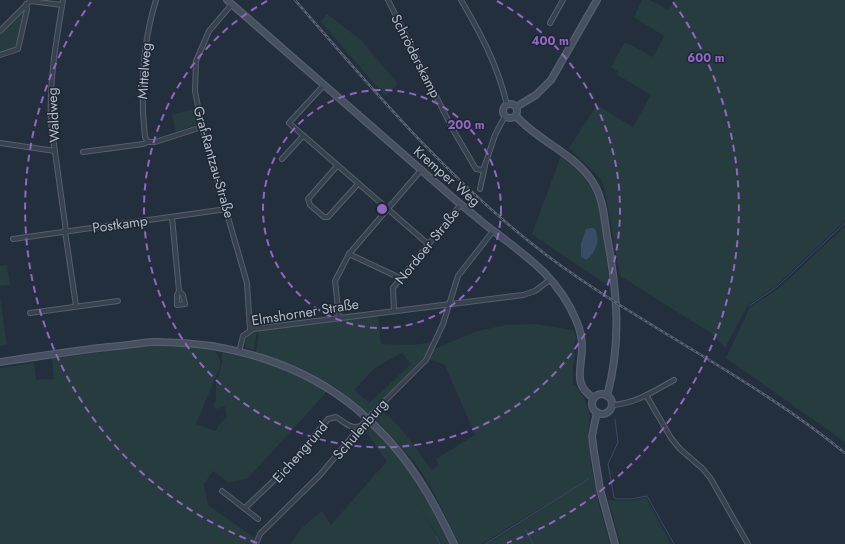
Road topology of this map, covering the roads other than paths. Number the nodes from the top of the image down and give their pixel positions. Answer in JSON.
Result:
{"nodes":[{"id":1,"x":63,"y":0,"type":"edge"},
{"id":2,"x":156,"y":0,"type":"edge"},
{"id":3,"x":388,"y":0,"type":"edge"},
{"id":4,"x":461,"y":0,"type":"edge"},
{"id":5,"x":563,"y":0,"type":"edge"},
{"id":6,"x":597,"y":0,"type":"edge"},
{"id":7,"x":230,"y":2,"type":"edge"},
{"id":8,"x":26,"y":4,"type":"junction"},
{"id":9,"x":62,"y":5,"type":"junction"},
{"id":10,"x":550,"y":23,"type":"dead end"},
{"id":11,"x":0,"y":31,"type":"edge"},
{"id":12,"x":0,"y":55,"type":"edge"},
{"id":13,"x":324,"y":85,"type":"junction"},
{"id":14,"x":508,"y":105,"type":"junction"},
{"id":15,"x":516,"y":107,"type":"junction"},
{"id":16,"x":505,"y":116,"type":"junction"},
{"id":17,"x":516,"y":116,"type":"junction"},
{"id":18,"x":202,"y":127,"type":"junction"},
{"id":19,"x":303,"y":136,"type":"junction"},
{"id":20,"x":148,"y":142,"type":"junction"},
{"id":21,"x":0,"y":143,"type":"edge"},
{"id":22,"x":55,"y":151,"type":"junction"},
{"id":23,"x":82,"y":152,"type":"dead end"},
{"id":24,"x":282,"y":159,"type":"dead end"},
{"id":25,"x":337,"y":166,"type":"junction"},
{"id":26,"x":484,"y":168,"type":"junction"},
{"id":27,"x":422,"y":170,"type":"junction"},
{"id":28,"x":358,"y":184,"type":"junction"},
{"id":29,"x":480,"y":189,"type":"dead end"},
{"id":30,"x":461,"y":204,"type":"junction"},
{"id":31,"x":227,"y":209,"type":"junction"},
{"id":32,"x":387,"y":210,"type":"junction"},
{"id":33,"x":172,"y":217,"type":"junction"},
{"id":34,"x":65,"y":231,"type":"junction"},
{"id":35,"x":493,"y":231,"type":"junction"},
{"id":36,"x":13,"y":239,"type":"dead end"},
{"id":37,"x":428,"y":244,"type":"junction"},
{"id":38,"x":349,"y":254,"type":"junction"},
{"id":39,"x":400,"y":278,"type":"junction"},
{"id":40,"x":551,"y":279,"type":"junction"},
{"id":41,"x":179,"y":291,"type":"dead end"},
{"id":42,"x":118,"y":301,"type":"dead end"},
{"id":43,"x":450,"y":305,"type":"junction"},
{"id":44,"x":76,"y":306,"type":"junction"},
{"id":45,"x":394,"y":311,"type":"junction"},
{"id":46,"x":30,"y":313,"type":"dead end"},
{"id":47,"x":339,"y":318,"type":"junction"},
{"id":48,"x":250,"y":330,"type":"junction"},
{"id":49,"x":239,"y":352,"type":"junction"},
{"id":50,"x":0,"y":362,"type":"edge"},
{"id":51,"x":674,"y":380,"type":"dead end"},
{"id":52,"x":646,"y":395,"type":"junction"},
{"id":53,"x":607,"y":396,"type":"junction"},
{"id":54,"x":594,"y":398,"type":"junction"},
{"id":55,"x":612,"y":405,"type":"junction"},
{"id":56,"x":597,"y":412,"type":"junction"},
{"id":57,"x":360,"y":426,"type":"junction"},
{"id":58,"x":222,"y":490,"type":"dead end"},
{"id":59,"x":245,"y":508,"type":"junction"},
{"id":60,"x":258,"y":519,"type":"dead end"},
{"id":61,"x":256,"y":544,"type":"edge"},
{"id":62,"x":454,"y":544,"type":"edge"},
{"id":63,"x":615,"y":544,"type":"edge"},
{"id":64,"x":748,"y":544,"type":"edge"}],
"edges":[{"from":1,"to":9,"type":"street","name":"Waldweg"},
{"from":2,"to":20,"type":"street","name":"Mittelweg"},
{"from":3,"to":26,"type":"street","name":"Schröderskamp"},
{"from":4,"to":14,"type":"street"},
{"from":5,"to":10,"type":"street"},
{"from":6,"to":15,"type":"main road"},
{"from":7,"to":13,"type":"main road","name":"Kremper Weg"},
{"from":7,"to":18,"type":"street","name":"Graf-Rantzau-Straße"},
{"from":8,"to":9,"type":"street"},
{"from":8,"to":11,"type":"street"},
{"from":8,"to":12,"type":"street"},
{"from":9,"to":22,"type":"street","name":"Waldweg"},
{"from":13,"to":19,"type":"street"},
{"from":13,"to":27,"type":"main road","name":"Kremper Weg"},
{"from":14,"to":15,"type":"main road"},
{"from":14,"to":16,"type":"main road"},
{"from":15,"to":17,"type":"main road"},
{"from":16,"to":17,"type":"main road"},
{"from":16,"to":26,"type":"street"},
{"from":17,"to":53,"type":"main road"},
{"from":18,"to":20,"type":"street"},
{"from":18,"to":31,"type":"street","name":"Graf-Rantzau-Straße"},
{"from":19,"to":24,"type":"street"},
{"from":19,"to":25,"type":"street"},
{"from":20,"to":23,"type":"street"},
{"from":21,"to":22,"type":"street"},
{"from":22,"to":34,"type":"street","name":"Waldweg"},
{"from":25,"to":28,"type":"street"},
{"from":25,"to":28,"type":"street"},
{"from":26,"to":29,"type":"street"},
{"from":27,"to":30,"type":"main road","name":"Kremper Weg"},
{"from":27,"to":32,"type":"street"},
{"from":28,"to":32,"type":"street"},
{"from":30,"to":35,"type":"main road","name":"Kremper Weg"},
{"from":30,"to":37,"type":"street","name":"Nordoer Straße"},
{"from":31,"to":33,"type":"street","name":"Postkamp"},
{"from":31,"to":48,"type":"street","name":"Graf-Rantzau-Straße"},
{"from":32,"to":37,"type":"street"},
{"from":32,"to":38,"type":"street"},
{"from":33,"to":34,"type":"street","name":"Postkamp"},
{"from":33,"to":41,"type":"street"},
{"from":34,"to":36,"type":"street","name":"Postkamp"},
{"from":34,"to":44,"type":"street","name":"Waldweg"},
{"from":35,"to":40,"type":"main road","name":"Kremper Weg"},
{"from":35,"to":43,"type":"street","name":"Schulenburg"},
{"from":37,"to":39,"type":"street","name":"Nordoer Straße"},
{"from":38,"to":39,"type":"street"},
{"from":38,"to":47,"type":"street"},
{"from":39,"to":45,"type":"street","name":"Nordoer Straße"},
{"from":40,"to":43,"type":"street","name":"Elmshorner Straße"},
{"from":40,"to":54,"type":"main road","name":"Kremper Weg"},
{"from":42,"to":44,"type":"street"},
{"from":43,"to":45,"type":"street","name":"Elmshorner Straße"},
{"from":43,"to":57,"type":"street","name":"Schulenburg"},
{"from":44,"to":46,"type":"street"},
{"from":45,"to":47,"type":"street","name":"Elmshorner Straße"},
{"from":47,"to":48,"type":"street","name":"Elmshorner Straße"},
{"from":48,"to":49,"type":"street","name":"Elmshorner Straße"},
{"from":49,"to":50,"type":"main road"},
{"from":49,"to":62,"type":"main road","bridge":true},
{"from":51,"to":52,"type":"street"},
{"from":52,"to":55,"type":"street"},
{"from":52,"to":64,"type":"street"},
{"from":53,"to":54,"type":"main road"},
{"from":53,"to":55,"type":"main road"},
{"from":54,"to":56,"type":"main road"},
{"from":55,"to":56,"type":"main road"},
{"from":56,"to":63,"type":"main road"},
{"from":57,"to":59,"type":"street","name":"Eichengrund"},
{"from":57,"to":61,"type":"street","name":"Schulenburg"},
{"from":58,"to":59,"type":"street"},
{"from":59,"to":60,"type":"street"}]}
